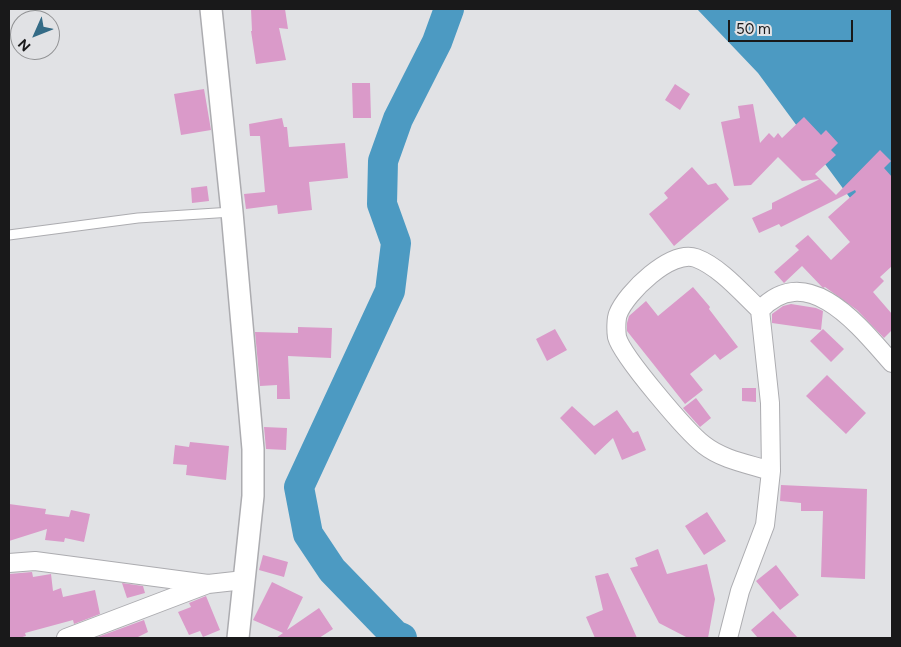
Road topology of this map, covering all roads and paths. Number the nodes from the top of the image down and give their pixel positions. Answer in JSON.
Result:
{"nodes":[{"id":1,"x":211,"y":9,"type":"edge"},
{"id":2,"x":232,"y":212,"type":"junction"},
{"id":3,"x":9,"y":235,"type":"edge"},
{"id":4,"x":760,"y":310,"type":"junction"},
{"id":5,"x":892,"y":363,"type":"edge"},
{"id":6,"x":771,"y":471,"type":"junction"},
{"id":7,"x":9,"y":563,"type":"edge"},
{"id":8,"x":244,"y":580,"type":"junction"},
{"id":9,"x":208,"y":584,"type":"junction"},
{"id":10,"x":66,"y":638,"type":"edge"},
{"id":11,"x":238,"y":638,"type":"edge"},
{"id":12,"x":728,"y":638,"type":"edge"}],
"edges":[{"from":1,"to":2,"type":"street"},
{"from":2,"to":3,"type":"lane"},
{"from":2,"to":8,"type":"street"},
{"from":4,"to":5,"type":"street"},
{"from":4,"to":6,"type":"street"},
{"from":4,"to":6,"type":"street"},
{"from":6,"to":12,"type":"street"},
{"from":7,"to":9,"type":"street"},
{"from":8,"to":9,"type":"street"},
{"from":8,"to":11,"type":"street"},
{"from":9,"to":10,"type":"street"}]}
